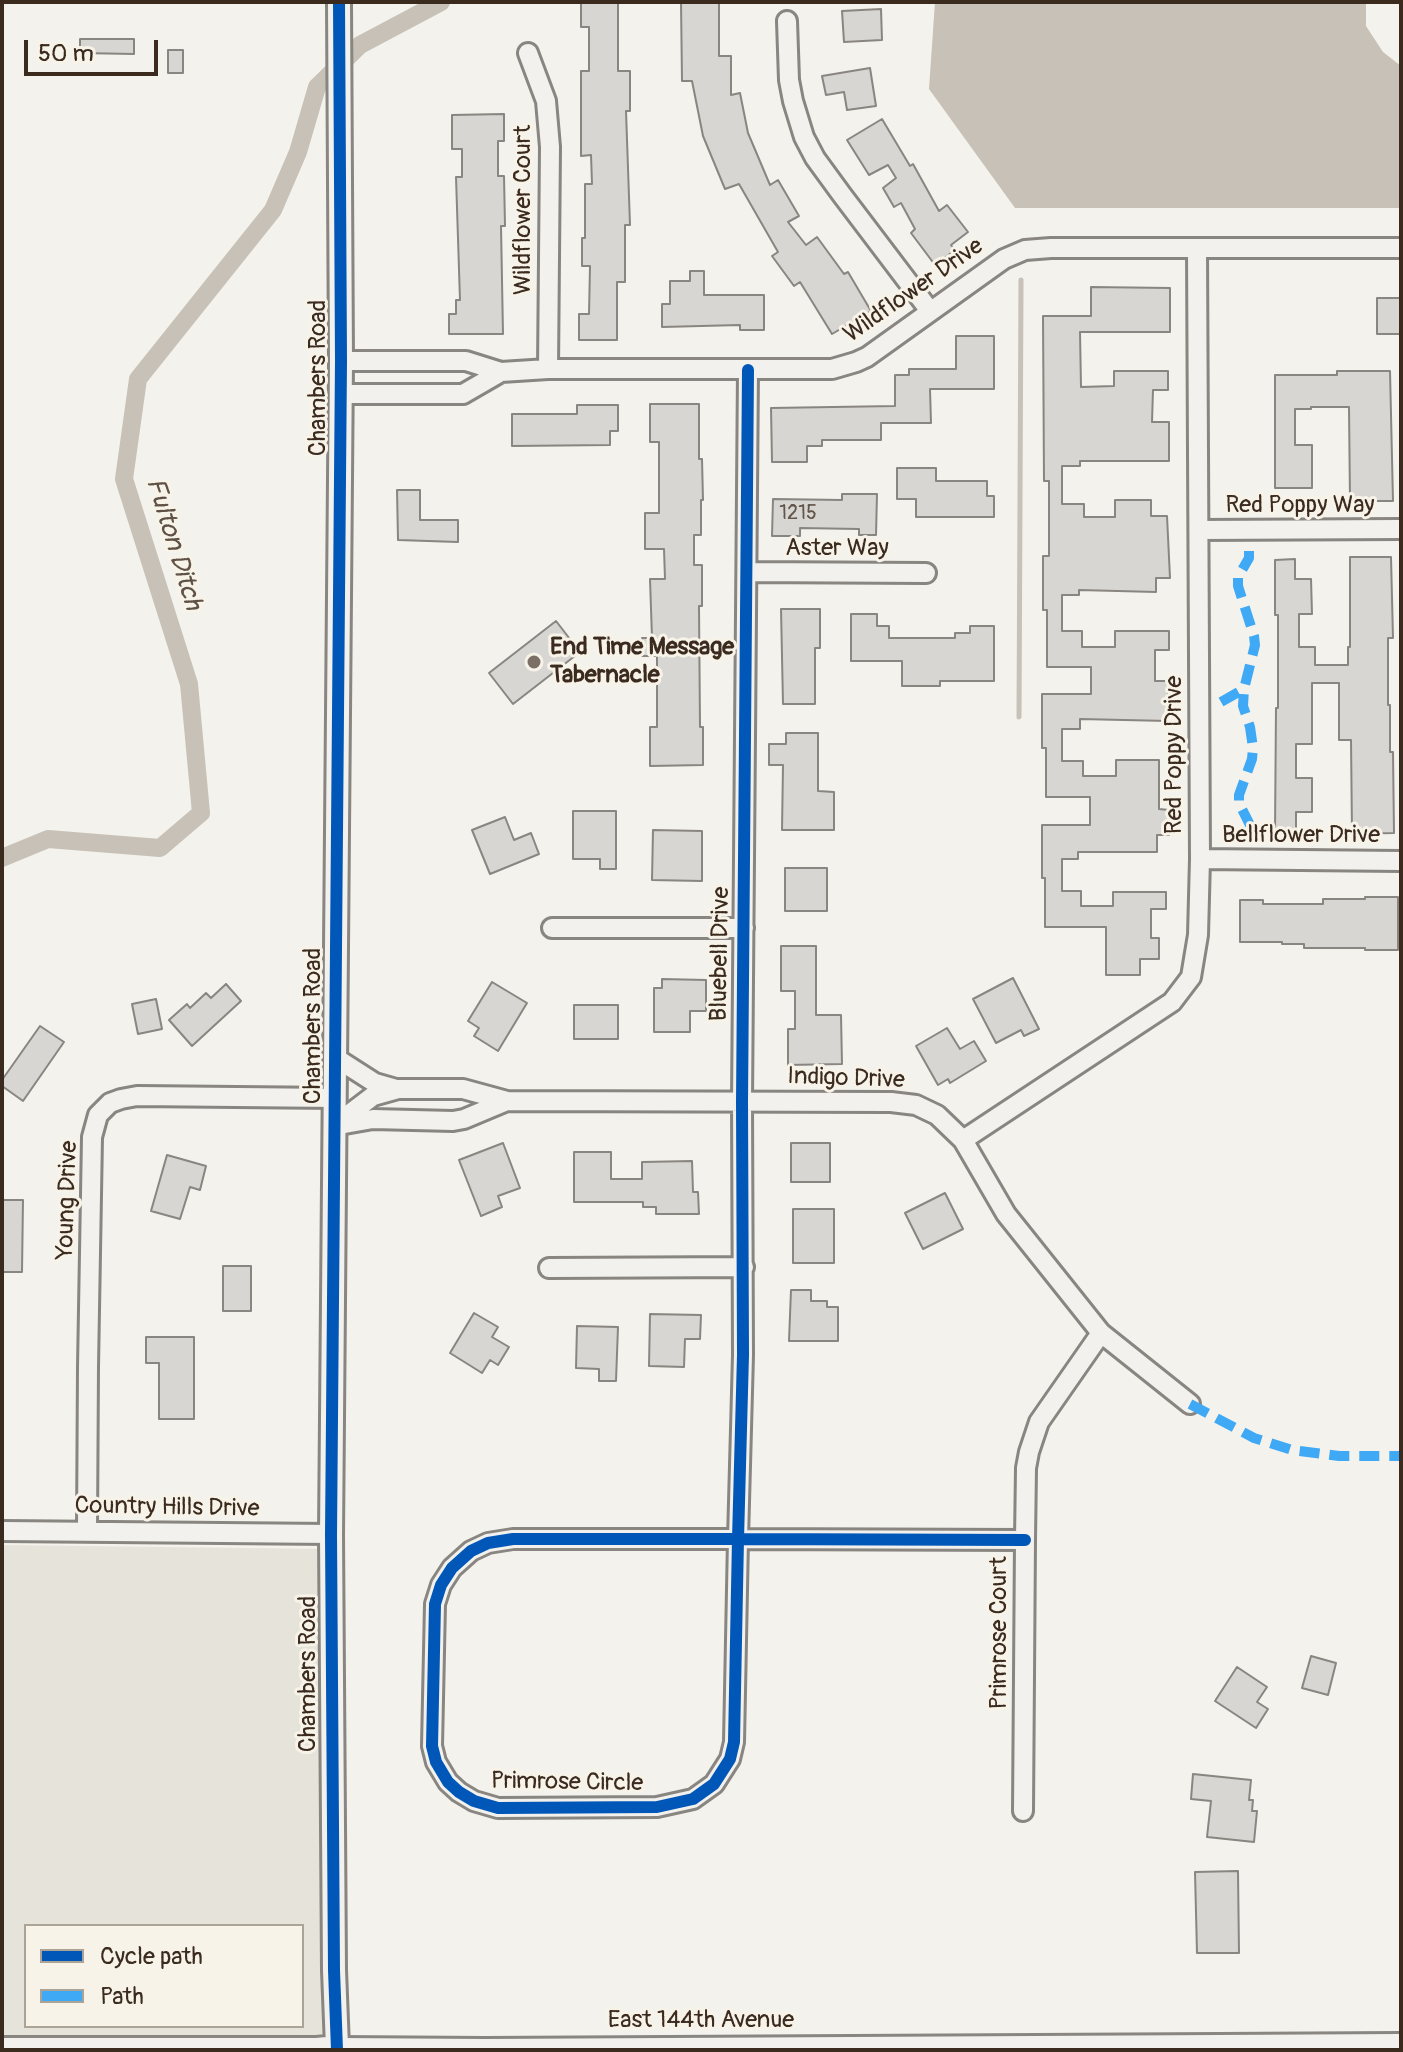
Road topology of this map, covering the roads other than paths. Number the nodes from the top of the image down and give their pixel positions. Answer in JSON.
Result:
{"nodes":[{"id":1,"x":339,"y":2,"type":"edge"},
{"id":2,"x":787,"y":21,"type":"dead end"},
{"id":3,"x":528,"y":53,"type":"dead end"},
{"id":4,"x":1401,"y":248,"type":"edge"},
{"id":5,"x":1197,"y":249,"type":"junction"},
{"id":6,"x":930,"y":311,"type":"junction"},
{"id":7,"x":341,"y":361,"type":"junction"},
{"id":8,"x":548,"y":369,"type":"junction"},
{"id":9,"x":748,"y":370,"type":"junction"},
{"id":10,"x":501,"y":372,"type":"junction"},
{"id":11,"x":341,"y":394,"type":"junction"},
{"id":12,"x":1401,"y":529,"type":"edge"},
{"id":13,"x":1199,"y":530,"type":"junction"},
{"id":14,"x":747,"y":572,"type":"junction"},
{"id":15,"x":926,"y":573,"type":"dead end"},
{"id":16,"x":1200,"y":859,"type":"junction"},
{"id":17,"x":1401,"y":861,"type":"edge"},
{"id":18,"x":552,"y":928,"type":"dead end"},
{"id":19,"x":744,"y":928,"type":"junction"},
{"id":20,"x":336,"y":1058,"type":"junction"},
{"id":21,"x":398,"y":1089,"type":"junction"},
{"id":22,"x":336,"y":1098,"type":"junction"},
{"id":23,"x":507,"y":1101,"type":"junction"},
{"id":24,"x":742,"y":1101,"type":"junction"},
{"id":25,"x":335,"y":1125,"type":"junction"},
{"id":26,"x":963,"y":1140,"type":"junction"},
{"id":27,"x":744,"y":1267,"type":"junction"},
{"id":28,"x":549,"y":1268,"type":"dead end"},
{"id":29,"x":1101,"y":1333,"type":"junction"},
{"id":30,"x":1190,"y":1404,"type":"dead end"},
{"id":31,"x":87,"y":1530,"type":"junction"},
{"id":32,"x":2,"y":1531,"type":"edge"},
{"id":33,"x":331,"y":1534,"type":"junction"},
{"id":34,"x":738,"y":1539,"type":"junction"},
{"id":35,"x":1025,"y":1540,"type":"junction"},
{"id":36,"x":1023,"y":1811,"type":"dead end"},
{"id":37,"x":1401,"y":2043,"type":"edge"},
{"id":38,"x":1009,"y":2047,"type":"edge"},
{"id":39,"x":337,"y":2048,"type":"edge"},
{"id":40,"x":2,"y":2049,"type":"edge"}],
"edges":[{"from":1,"to":7,"type":"street","name":"Chambers Road"},
{"from":2,"to":6,"type":"street"},
{"from":3,"to":8,"type":"street","name":"Wildflower Court"},
{"from":4,"to":5,"type":"street","name":"Wildflower Drive"},
{"from":5,"to":6,"type":"street","name":"Wildflower Drive"},
{"from":5,"to":13,"type":"street","name":"Red Poppy Drive"},
{"from":6,"to":9,"type":"street","name":"Wildflower Drive"},
{"from":7,"to":10,"type":"street","name":"Wildflower Drive"},
{"from":7,"to":11,"type":"street","name":"Chambers Road"},
{"from":8,"to":9,"type":"street","name":"Wildflower Drive"},
{"from":8,"to":10,"type":"street","name":"Wildflower Drive"},
{"from":9,"to":14,"type":"street","name":"Bluebell Drive"},
{"from":10,"to":11,"type":"street","name":"Wildflower Drive"},
{"from":11,"to":20,"type":"street","name":"Chambers Road"},
{"from":12,"to":13,"type":"street","name":"Red Poppy Way"},
{"from":13,"to":16,"type":"street","name":"Red Poppy Drive"},
{"from":14,"to":15,"type":"street","name":"Aster Way"},
{"from":14,"to":19,"type":"street","name":"Bluebell Drive"},
{"from":16,"to":17,"type":"street","name":"Bellflower Drive"},
{"from":16,"to":26,"type":"street","name":"Red Poppy Drive"},
{"from":18,"to":19,"type":"street"},
{"from":19,"to":24,"type":"street","name":"Bluebell Drive"},
{"from":20,"to":21,"type":"street"},
{"from":20,"to":22,"type":"street","name":"Chambers Road"},
{"from":21,"to":23,"type":"street","name":"Indigo Drive"},
{"from":21,"to":25,"type":"street"},
{"from":22,"to":25,"type":"street","name":"Chambers Road"},
{"from":22,"to":31,"type":"street","name":"Young Drive"},
{"from":23,"to":24,"type":"street","name":"Indigo Drive"},
{"from":23,"to":25,"type":"street","name":"Indigo Drive"},
{"from":24,"to":26,"type":"street","name":"Indigo Drive"},
{"from":24,"to":27,"type":"street","name":"Bluebell Drive"},
{"from":25,"to":33,"type":"street","name":"Chambers Road"},
{"from":26,"to":29,"type":"street","name":"Indigo Drive"},
{"from":27,"to":28,"type":"street"},
{"from":27,"to":34,"type":"street","name":"Bluebell Drive"},
{"from":29,"to":30,"type":"street","name":"Indigo Drive"},
{"from":29,"to":35,"type":"street","name":"Primrose Court"},
{"from":31,"to":32,"type":"street","name":"Country Hills Drive"},
{"from":31,"to":33,"type":"street","name":"Country Hills Drive"},
{"from":33,"to":39,"type":"street","name":"Chambers Road"},
{"from":34,"to":34,"type":"street","name":"Primrose Circle"},
{"from":34,"to":35,"type":"street","name":"Primrose Circle"},
{"from":35,"to":36,"type":"street","name":"Primrose Court"},
{"from":37,"to":38,"type":"street","name":"East 144th Avenue"},
{"from":38,"to":39,"type":"street","name":"East 144th Avenue"},
{"from":39,"to":40,"type":"street","name":"East 144th Avenue"}]}
